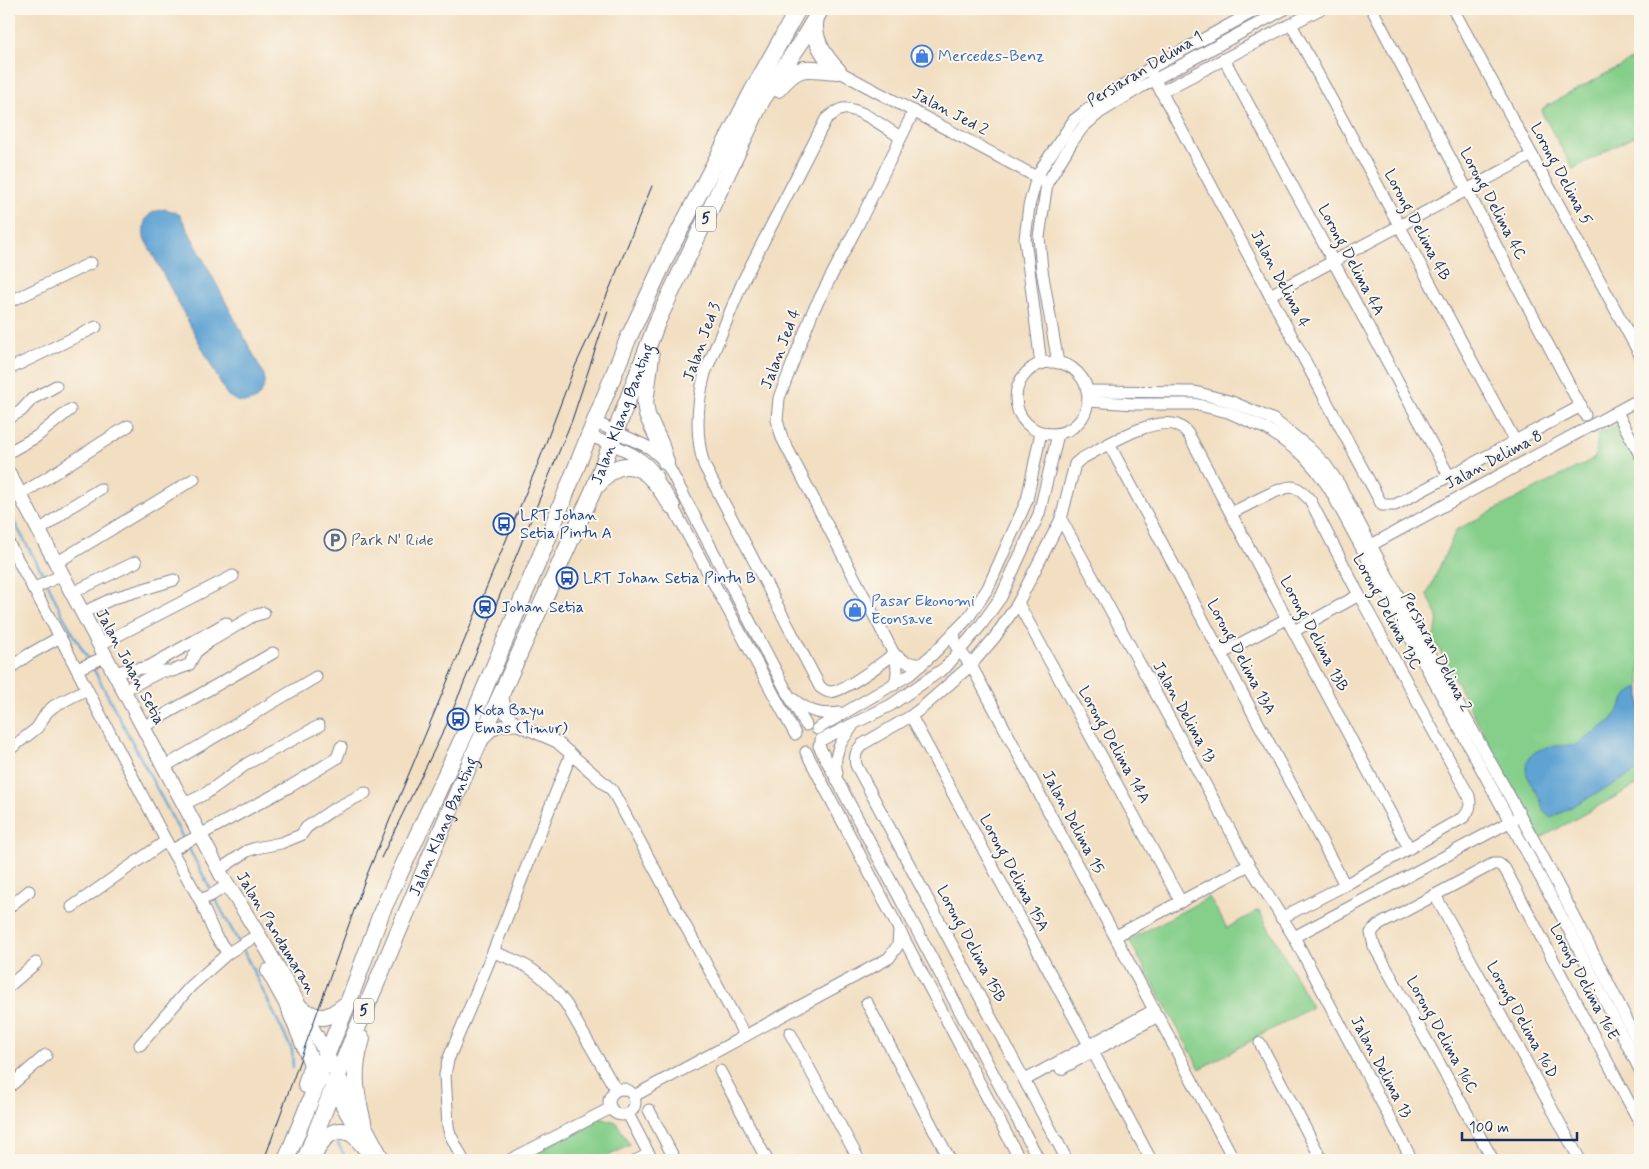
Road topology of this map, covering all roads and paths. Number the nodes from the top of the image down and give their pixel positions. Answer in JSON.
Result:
{"nodes":[{"id":1,"x":798,"y":9,"type":"edge"},
{"id":2,"x":1258,"y":9,"type":"edge"},
{"id":3,"x":1285,"y":9,"type":"edge"},
{"id":4,"x":1320,"y":9,"type":"edge"},
{"id":5,"x":1372,"y":9,"type":"edge"},
{"id":6,"x":1453,"y":9,"type":"edge"},
{"id":7,"x":818,"y":13,"type":"edge"},
{"id":8,"x":1291,"y":24,"type":"junction"},
{"id":9,"x":1224,"y":59,"type":"junction"},
{"id":10,"x":1149,"y":69,"type":"junction"},
{"id":11,"x":838,"y":71,"type":"junction"},
{"id":12,"x":1155,"y":79,"type":"junction"},
{"id":13,"x":1161,"y":92,"type":"junction"},
{"id":14,"x":762,"y":100,"type":"junction"},
{"id":15,"x":914,"y":111,"type":"junction"},
{"id":16,"x":900,"y":137,"type":"junction"},
{"id":17,"x":1532,"y":155,"type":"junction"},
{"id":18,"x":1042,"y":180,"type":"junction"},
{"id":19,"x":1467,"y":190,"type":"junction"},
{"id":20,"x":1399,"y":226,"type":"junction"},
{"id":21,"x":1333,"y":261,"type":"junction"},
{"id":22,"x":91,"y":263,"type":"dead end"},
{"id":23,"x":1270,"y":295,"type":"junction"},
{"id":24,"x":9,"y":302,"type":"edge"},
{"id":25,"x":658,"y":320,"type":"junction"},
{"id":26,"x":96,"y":326,"type":"dead end"},
{"id":27,"x":1640,"y":355,"type":"edge"},
{"id":28,"x":1058,"y":363,"type":"junction"},
{"id":29,"x":1041,"y":364,"type":"junction"},
{"id":30,"x":9,"y":369,"type":"edge"},
{"id":31,"x":56,"y":386,"type":"dead end"},
{"id":32,"x":1087,"y":396,"type":"junction"},
{"id":33,"x":1640,"y":399,"type":"edge"},
{"id":34,"x":70,"y":410,"type":"dead end"},
{"id":35,"x":1617,"y":412,"type":"junction"},
{"id":36,"x":9,"y":418,"type":"edge"},
{"id":37,"x":128,"y":426,"type":"dead end"},
{"id":38,"x":592,"y":429,"type":"junction"},
{"id":39,"x":1041,"y":432,"type":"junction"},
{"id":40,"x":1058,"y":434,"type":"junction"},
{"id":41,"x":612,"y":438,"type":"junction"},
{"id":42,"x":1515,"y":441,"type":"junction"},
{"id":43,"x":1109,"y":444,"type":"junction"},
{"id":44,"x":9,"y":452,"type":"edge"},
{"id":45,"x":1640,"y":455,"type":"edge"},
{"id":46,"x":666,"y":462,"type":"junction"},
{"id":47,"x":9,"y":474,"type":"edge"},
{"id":48,"x":1449,"y":476,"type":"junction"},
{"id":49,"x":194,"y":480,"type":"dead end"},
{"id":50,"x":100,"y":489,"type":"dead end"},
{"id":51,"x":593,"y":491,"type":"junction"},
{"id":52,"x":25,"y":492,"type":"junction"},
{"id":53,"x":672,"y":506,"type":"junction"},
{"id":54,"x":1231,"y":513,"type":"junction"},
{"id":55,"x":1062,"y":519,"type":"junction"},
{"id":56,"x":39,"y":531,"type":"junction"},
{"id":57,"x":1366,"y":547,"type":"junction"},
{"id":58,"x":10,"y":548,"type":"edge"},
{"id":59,"x":136,"y":562,"type":"dead end"},
{"id":60,"x":58,"y":572,"type":"junction"},
{"id":61,"x":233,"y":576,"type":"dead end"},
{"id":62,"x":174,"y":580,"type":"dead end"},
{"id":63,"x":35,"y":588,"type":"junction"},
{"id":64,"x":72,"y":593,"type":"junction"},
{"id":65,"x":1359,"y":595,"type":"junction"},
{"id":66,"x":1018,"y":603,"type":"junction"},
{"id":67,"x":82,"y":613,"type":"junction"},
{"id":68,"x":264,"y":613,"type":"dead end"},
{"id":69,"x":1288,"y":618,"type":"junction"},
{"id":70,"x":226,"y":623,"type":"dead end"},
{"id":71,"x":1294,"y":631,"type":"junction"},
{"id":72,"x":954,"y":632,"type":"junction"},
{"id":73,"x":60,"y":637,"type":"junction"},
{"id":74,"x":939,"y":648,"type":"junction"},
{"id":75,"x":960,"y":652,"type":"junction"},
{"id":76,"x":273,"y":653,"type":"dead end"},
{"id":77,"x":101,"y":654,"type":"junction"},
{"id":78,"x":894,"y":654,"type":"junction"},
{"id":79,"x":1221,"y":654,"type":"junction"},
{"id":80,"x":922,"y":665,"type":"junction"},
{"id":81,"x":971,"y":665,"type":"junction"},
{"id":82,"x":80,"y":668,"type":"junction"},
{"id":83,"x":9,"y":669,"type":"edge"},
{"id":84,"x":114,"y":674,"type":"junction"},
{"id":85,"x":316,"y":677,"type":"dead end"},
{"id":86,"x":508,"y":678,"type":"junction"},
{"id":87,"x":894,"y":685,"type":"junction"},
{"id":88,"x":87,"y":689,"type":"junction"},
{"id":89,"x":124,"y":690,"type":"junction"},
{"id":90,"x":788,"y":694,"type":"junction"},
{"id":91,"x":846,"y":712,"type":"junction"},
{"id":92,"x":911,"y":716,"type":"junction"},
{"id":93,"x":855,"y":723,"type":"junction"},
{"id":94,"x":149,"y":724,"type":"junction"},
{"id":95,"x":518,"y":725,"type":"junction"},
{"id":96,"x":319,"y":726,"type":"dead end"},
{"id":97,"x":795,"y":734,"type":"junction"},
{"id":98,"x":816,"y":735,"type":"junction"},
{"id":99,"x":341,"y":748,"type":"dead end"},
{"id":100,"x":9,"y":750,"type":"edge"},
{"id":101,"x":807,"y":752,"type":"junction"},
{"id":102,"x":571,"y":754,"type":"junction"},
{"id":103,"x":473,"y":756,"type":"junction"},
{"id":104,"x":164,"y":767,"type":"junction"},
{"id":105,"x":840,"y":784,"type":"junction"},
{"id":106,"x":365,"y":793,"type":"dead end"},
{"id":107,"x":184,"y":804,"type":"junction"},
{"id":108,"x":1521,"y":816,"type":"junction"},
{"id":109,"x":1509,"y":822,"type":"junction"},
{"id":110,"x":196,"y":837,"type":"junction"},
{"id":111,"x":172,"y":846,"type":"junction"},
{"id":112,"x":1409,"y":848,"type":"junction"},
{"id":113,"x":1249,"y":866,"type":"junction"},
{"id":114,"x":1345,"y":885,"type":"junction"},
{"id":115,"x":216,"y":886,"type":"junction"},
{"id":116,"x":29,"y":891,"type":"dead end"},
{"id":117,"x":1436,"y":895,"type":"junction"},
{"id":118,"x":1181,"y":902,"type":"junction"},
{"id":119,"x":9,"y":907,"type":"edge"},
{"id":120,"x":72,"y":907,"type":"dead end"},
{"id":121,"x":1281,"y":918,"type":"junction"},
{"id":122,"x":899,"y":928,"type":"junction"},
{"id":123,"x":1116,"y":936,"type":"junction"},
{"id":124,"x":1294,"y":937,"type":"junction"},
{"id":125,"x":248,"y":941,"type":"junction"},
{"id":126,"x":392,"y":947,"type":"junction"},
{"id":127,"x":493,"y":952,"type":"junction"},
{"id":128,"x":228,"y":953,"type":"junction"},
{"id":129,"x":889,"y":958,"type":"junction"},
{"id":130,"x":916,"y":961,"type":"junction"},
{"id":131,"x":36,"y":963,"type":"dead end"},
{"id":132,"x":9,"y":986,"type":"edge"},
{"id":133,"x":348,"y":1002,"type":"junction"},
{"id":134,"x":867,"y":1003,"type":"dead end"},
{"id":135,"x":296,"y":1011,"type":"junction"},
{"id":136,"x":1156,"y":1013,"type":"junction"},
{"id":137,"x":790,"y":1033,"type":"dead end"},
{"id":138,"x":745,"y":1036,"type":"junction"},
{"id":139,"x":1260,"y":1043,"type":"dead end"},
{"id":140,"x":140,"y":1044,"type":"dead end"},
{"id":141,"x":1640,"y":1046,"type":"edge"},
{"id":142,"x":1091,"y":1048,"type":"junction"},
{"id":143,"x":46,"y":1055,"type":"dead end"},
{"id":144,"x":324,"y":1060,"type":"junction"},
{"id":145,"x":1640,"y":1070,"type":"edge"},
{"id":146,"x":720,"y":1071,"type":"dead end"},
{"id":147,"x":336,"y":1082,"type":"junction"},
{"id":148,"x":1027,"y":1083,"type":"junction"},
{"id":149,"x":9,"y":1087,"type":"edge"},
{"id":150,"x":616,"y":1090,"type":"junction"},
{"id":151,"x":634,"y":1096,"type":"junction"},
{"id":152,"x":611,"y":1108,"type":"junction"},
{"id":153,"x":649,"y":1110,"type":"dead end"},
{"id":154,"x":628,"y":1114,"type":"junction"},
{"id":155,"x":363,"y":1122,"type":"junction"},
{"id":156,"x":1640,"y":1123,"type":"edge"},
{"id":157,"x":651,"y":1157,"type":"edge"},
{"id":158,"x":375,"y":1158,"type":"edge"},
{"id":159,"x":280,"y":1160,"type":"edge"},
{"id":160,"x":286,"y":1160,"type":"edge"},
{"id":161,"x":305,"y":1160,"type":"edge"},
{"id":162,"x":313,"y":1160,"type":"edge"},
{"id":163,"x":463,"y":1160,"type":"edge"},
{"id":164,"x":510,"y":1160,"type":"edge"},
{"id":165,"x":637,"y":1160,"type":"edge"},
{"id":166,"x":675,"y":1160,"type":"edge"},
{"id":167,"x":767,"y":1160,"type":"edge"},
{"id":168,"x":858,"y":1160,"type":"edge"},
{"id":169,"x":950,"y":1160,"type":"edge"},
{"id":170,"x":1020,"y":1160,"type":"edge"},
{"id":171,"x":1038,"y":1160,"type":"edge"},
{"id":172,"x":1067,"y":1160,"type":"edge"},
{"id":173,"x":1151,"y":1160,"type":"edge"},
{"id":174,"x":1234,"y":1160,"type":"edge"},
{"id":175,"x":1322,"y":1160,"type":"edge"},
{"id":176,"x":1412,"y":1160,"type":"edge"},
{"id":177,"x":1493,"y":1160,"type":"edge"},
{"id":178,"x":1580,"y":1160,"type":"edge"}],
"edges":[{"from":1,"to":38,"type":"highway","name":"Jalan Klang Banting","number":"5"},
{"from":2,"to":10,"type":"street","name":"Persiaran Delima 1"},
{"from":3,"to":12,"type":"street","name":"Persiaran Delima 1"},
{"from":4,"to":8,"type":"street"},
{"from":5,"to":19,"type":"street","name":"Lorong Delima 4C"},
{"from":6,"to":17,"type":"street","name":"Lorong Delima 5"},
{"from":7,"to":11,"type":"highway"},
{"from":7,"to":14,"type":"highway","name":"Jalan Klang Banting","number":"5"},
{"from":8,"to":9,"type":"street"},
{"from":8,"to":20,"type":"street","name":"Lorong Delima 4B"},
{"from":9,"to":13,"type":"street"},
{"from":9,"to":21,"type":"street","name":"Lorong Delima 4A"},
{"from":10,"to":12,"type":"street","name":"Jalan Delima 4"},
{"from":10,"to":18,"type":"street","name":"Persiaran Delima 1"},
{"from":11,"to":14,"type":"highway"},
{"from":11,"to":15,"type":"street","name":"Jalan Jed 2"},
{"from":12,"to":13,"type":"street","name":"Jalan Delima 4"},
{"from":12,"to":18,"type":"street","name":"Persiaran Delima 1"},
{"from":13,"to":23,"type":"street","name":"Jalan Delima 4"},
{"from":14,"to":25,"type":"highway","name":"Jalan Klang Banting","number":"5"},
{"from":15,"to":16,"type":"street","name":"Jalan Jed 4"},
{"from":15,"to":18,"type":"street","name":"Jalan Jed 2"},
{"from":16,"to":78,"type":"street","name":"Jalan Jed 4"},
{"from":16,"to":78,"type":"street","name":"Jalan Jed 3"},
{"from":17,"to":19,"type":"street"},
{"from":17,"to":27,"type":"street","name":"Lorong Delima 5"},
{"from":18,"to":28,"type":"street","name":"Persiaran Delima 1"},
{"from":18,"to":29,"type":"street","name":"Persiaran Delima 1"},
{"from":19,"to":20,"type":"street"},
{"from":19,"to":42,"type":"street","name":"Lorong Delima 4C"},
{"from":20,"to":21,"type":"street"},
{"from":20,"to":42,"type":"street","name":"Lorong Delima 4B"},
{"from":21,"to":23,"type":"street"},
{"from":21,"to":48,"type":"street","name":"Lorong Delima 4A"},
{"from":22,"to":24,"type":"street"},
{"from":23,"to":48,"type":"street","name":"Jalan Delima 4"},
{"from":25,"to":41,"type":"highway","name":"Jalan Klang Banting","number":"5"},
{"from":25,"to":46,"type":"highway"},
{"from":26,"to":30,"type":"street"},
{"from":28,"to":29,"type":"street"},
{"from":28,"to":32,"type":"street"},
{"from":29,"to":39,"type":"street"},
{"from":31,"to":36,"type":"street"},
{"from":32,"to":40,"type":"street"},
{"from":32,"to":57,"type":"street","name":"Persiaran Delima 2"},
{"from":33,"to":35,"type":"street","name":"Jalan Delima 8"},
{"from":34,"to":44,"type":"street"},
{"from":35,"to":45,"type":"street"},
{"from":35,"to":57,"type":"street","name":"Jalan Delima 8"},
{"from":37,"to":52,"type":"street"},
{"from":38,"to":41,"type":"street"},
{"from":38,"to":133,"type":"highway","name":"Jalan Klang Banting","number":"5"},
{"from":39,"to":40,"type":"street"},
{"from":39,"to":72,"type":"street"},
{"from":40,"to":75,"type":"street"},
{"from":41,"to":46,"type":"street"},
{"from":41,"to":51,"type":"highway","name":"Jalan Klang Banting","number":"5"},
{"from":41,"to":53,"type":"street"},
{"from":42,"to":48,"type":"street"},
{"from":43,"to":54,"type":"street","name":"Lorong Delima 13B"},
{"from":43,"to":55,"type":"street"},
{"from":43,"to":79,"type":"street","name":"Lorong Delima 13A"},
{"from":46,"to":90,"type":"street"},
{"from":47,"to":52,"type":"main road","name":"Jalan Johan Setia"},
{"from":49,"to":60,"type":"street"},
{"from":50,"to":56,"type":"street"},
{"from":51,"to":53,"type":"highway"},
{"from":51,"to":86,"type":"highway","name":"Jalan Klang Banting","number":"5"},
{"from":52,"to":56,"type":"main road","name":"Jalan Johan Setia"},
{"from":53,"to":97,"type":"street"},
{"from":54,"to":65,"type":"street","name":"Lorong Delima 13C"},
{"from":54,"to":69,"type":"street","name":"Lorong Delima 13B"},
{"from":55,"to":66,"type":"street"},
{"from":55,"to":113,"type":"street","name":"Jalan Delima 13"},
{"from":56,"to":60,"type":"main road","name":"Jalan Johan Setia"},
{"from":57,"to":108,"type":"street","name":"Persiaran Delima 2"},
{"from":57,"to":109,"type":"street","name":"Persiaran Delima 2"},
{"from":58,"to":63,"type":"street"},
{"from":59,"to":64,"type":"street"},
{"from":60,"to":63,"type":"street"},
{"from":60,"to":64,"type":"main road","name":"Jalan Johan Setia"},
{"from":61,"to":77,"type":"street"},
{"from":62,"to":67,"type":"street"},
{"from":63,"to":73,"type":"street"},
{"from":64,"to":67,"type":"main road","name":"Jalan Johan Setia"},
{"from":65,"to":71,"type":"street"},
{"from":65,"to":112,"type":"street","name":"Lorong Delima 13C"},
{"from":66,"to":81,"type":"street"},
{"from":66,"to":118,"type":"street","name":"Lorong Delima 14A"},
{"from":67,"to":77,"type":"main road","name":"Jalan Johan Setia"},
{"from":68,"to":89,"type":"street"},
{"from":69,"to":71,"type":"street","name":"Lorong Delima 13B"},
{"from":69,"to":79,"type":"street"},
{"from":70,"to":84,"type":"street"},
{"from":71,"to":112,"type":"street","name":"Lorong Delima 13B"},
{"from":72,"to":74,"type":"street"},
{"from":72,"to":75,"type":"street"},
{"from":73,"to":82,"type":"street"},
{"from":73,"to":83,"type":"street"},
{"from":74,"to":75,"type":"street"},
{"from":74,"to":80,"type":"street"},
{"from":75,"to":81,"type":"street","name":"Jalan Delima 15"},
{"from":75,"to":93,"type":"street"},
{"from":76,"to":94,"type":"street"},
{"from":77,"to":82,"type":"street"},
{"from":77,"to":84,"type":"main road","name":"Jalan Johan Setia"},
{"from":78,"to":80,"type":"street"},
{"from":78,"to":87,"type":"street","name":"Jalan Jed 4"},
{"from":79,"to":114,"type":"street","name":"Lorong Delima 13A"},
{"from":80,"to":87,"type":"street"},
{"from":81,"to":92,"type":"street"},
{"from":81,"to":123,"type":"street","name":"Jalan Delima 15"},
{"from":82,"to":88,"type":"street"},
{"from":84,"to":89,"type":"main road","name":"Jalan Johan Setia"},
{"from":85,"to":104,"type":"street"},
{"from":86,"to":95,"type":"street"},
{"from":86,"to":103,"type":"highway","name":"Jalan Klang Banting","number":"5"},
{"from":87,"to":91,"type":"street"},
{"from":88,"to":100,"type":"street"},
{"from":88,"to":111,"type":"street"},
{"from":89,"to":94,"type":"main road","name":"Jalan Johan Setia"},
{"from":90,"to":91,"type":"street"},
{"from":90,"to":98,"type":"street"},
{"from":91,"to":98,"type":"street"},
{"from":92,"to":142,"type":"street","name":"Lorong Delima 15A"},
{"from":92,"to":148,"type":"street","name":"Lorong Delima 15B"},
{"from":93,"to":98,"type":"street"},
{"from":93,"to":105,"type":"street"},
{"from":94,"to":104,"type":"main road","name":"Jalan Johan Setia"},
{"from":95,"to":102,"type":"street"},
{"from":95,"to":103,"type":"street"},
{"from":96,"to":107,"type":"street"},
{"from":97,"to":98,"type":"street"},
{"from":97,"to":101,"type":"street"},
{"from":98,"to":101,"type":"street"},
{"from":98,"to":105,"type":"street"},
{"from":99,"to":110,"type":"street"},
{"from":101,"to":105,"type":"street"},
{"from":101,"to":122,"type":"street"},
{"from":102,"to":127,"type":"street"},
{"from":102,"to":138,"type":"street"},
{"from":103,"to":126,"type":"highway","name":"Jalan Klang Banting","number":"5"},
{"from":104,"to":107,"type":"main road","name":"Jalan Johan Setia"},
{"from":105,"to":171,"type":"street"},
{"from":106,"to":115,"type":"street"},
{"from":107,"to":110,"type":"main road","name":"Jalan Johan Setia"},
{"from":108,"to":109,"type":"street"},
{"from":108,"to":141,"type":"street","name":"Persiaran Delima 2"},
{"from":109,"to":124,"type":"street"},
{"from":109,"to":145,"type":"street","name":"Persiaran Delima 2"},
{"from":110,"to":111,"type":"street"},
{"from":110,"to":115,"type":"main road","name":"Jalan Johan Setia"},
{"from":111,"to":115,"type":"street"},
{"from":111,"to":120,"type":"street"},
{"from":112,"to":114,"type":"street"},
{"from":113,"to":118,"type":"street"},
{"from":113,"to":121,"type":"street","name":"Jalan Delima 13"},
{"from":114,"to":121,"type":"street"},
{"from":115,"to":125,"type":"main road","name":"Jalan Pandamaran"},
{"from":115,"to":128,"type":"street"},
{"from":115,"to":135,"type":"main road","name":"Jalan Pandamaran"},
{"from":116,"to":119,"type":"street"},
{"from":117,"to":156,"type":"street","name":"Lorong Delima 16E"},
{"from":117,"to":177,"type":"street","name":"Lorong Delima 16C"},
{"from":117,"to":178,"type":"street","name":"Lorong Delima 16D"},
{"from":118,"to":123,"type":"street"},
{"from":121,"to":124,"type":"street","name":"Jalan Delima 13"},
{"from":122,"to":129,"type":"street"},
{"from":122,"to":130,"type":"street"},
{"from":123,"to":136,"type":"street","name":"Jalan Delima 15"},
{"from":124,"to":176,"type":"street","name":"Jalan Delima 13"},
{"from":125,"to":128,"type":"street"},
{"from":125,"to":135,"type":"main road","name":"Jalan Pandamaran"},
{"from":126,"to":147,"type":"highway","name":"Jalan Klang Banting","number":"5"},
{"from":126,"to":155,"type":"highway"},
{"from":127,"to":150,"type":"street"},
{"from":127,"to":163,"type":"street"},
{"from":128,"to":140,"type":"street"},
{"from":129,"to":130,"type":"street"},
{"from":129,"to":138,"type":"street"},
{"from":130,"to":170,"type":"street"},
{"from":131,"to":132,"type":"street"},
{"from":133,"to":135,"type":"highway"},
{"from":133,"to":144,"type":"highway","name":"Jalan Klang Banting","number":"5"},
{"from":134,"to":169,"type":"street"},
{"from":135,"to":144,"type":"main road","name":"Jalan Pandamaran"},
{"from":135,"to":159,"type":"highway"},
{"from":136,"to":142,"type":"street"},
{"from":136,"to":174,"type":"street","name":"Jalan Delima 15"},
{"from":137,"to":168,"type":"street"},
{"from":138,"to":151,"type":"street"},
{"from":139,"to":175,"type":"street"},
{"from":142,"to":148,"type":"street"},
{"from":142,"to":173,"type":"street","name":"Lorong Delima 15A"},
{"from":143,"to":149,"type":"street"},
{"from":144,"to":147,"type":"main road","name":"Jalan Pandamaran"},
{"from":144,"to":160,"type":"highway","name":"Jalan Klang Banting","number":"5"},
{"from":146,"to":167,"type":"street"},
{"from":147,"to":155,"type":"main road","name":"Jalan Pandamaran"},
{"from":147,"to":158,"type":"main road","name":"Jalan Pandamaran"},
{"from":147,"to":161,"type":"highway","name":"Jalan Klang Banting","number":"5"},
{"from":148,"to":172,"type":"street","name":"Lorong Delima 15B"},
{"from":150,"to":151,"type":"street"},
{"from":150,"to":152,"type":"street"},
{"from":151,"to":154,"type":"street"},
{"from":152,"to":154,"type":"street"},
{"from":152,"to":164,"type":"street"},
{"from":153,"to":166,"type":"street"},
{"from":154,"to":157,"type":"street"},
{"from":155,"to":158,"type":"main road","name":"Jalan Pandamaran"},
{"from":157,"to":165,"type":"street"},
{"from":158,"to":162,"type":"highway"}]}
